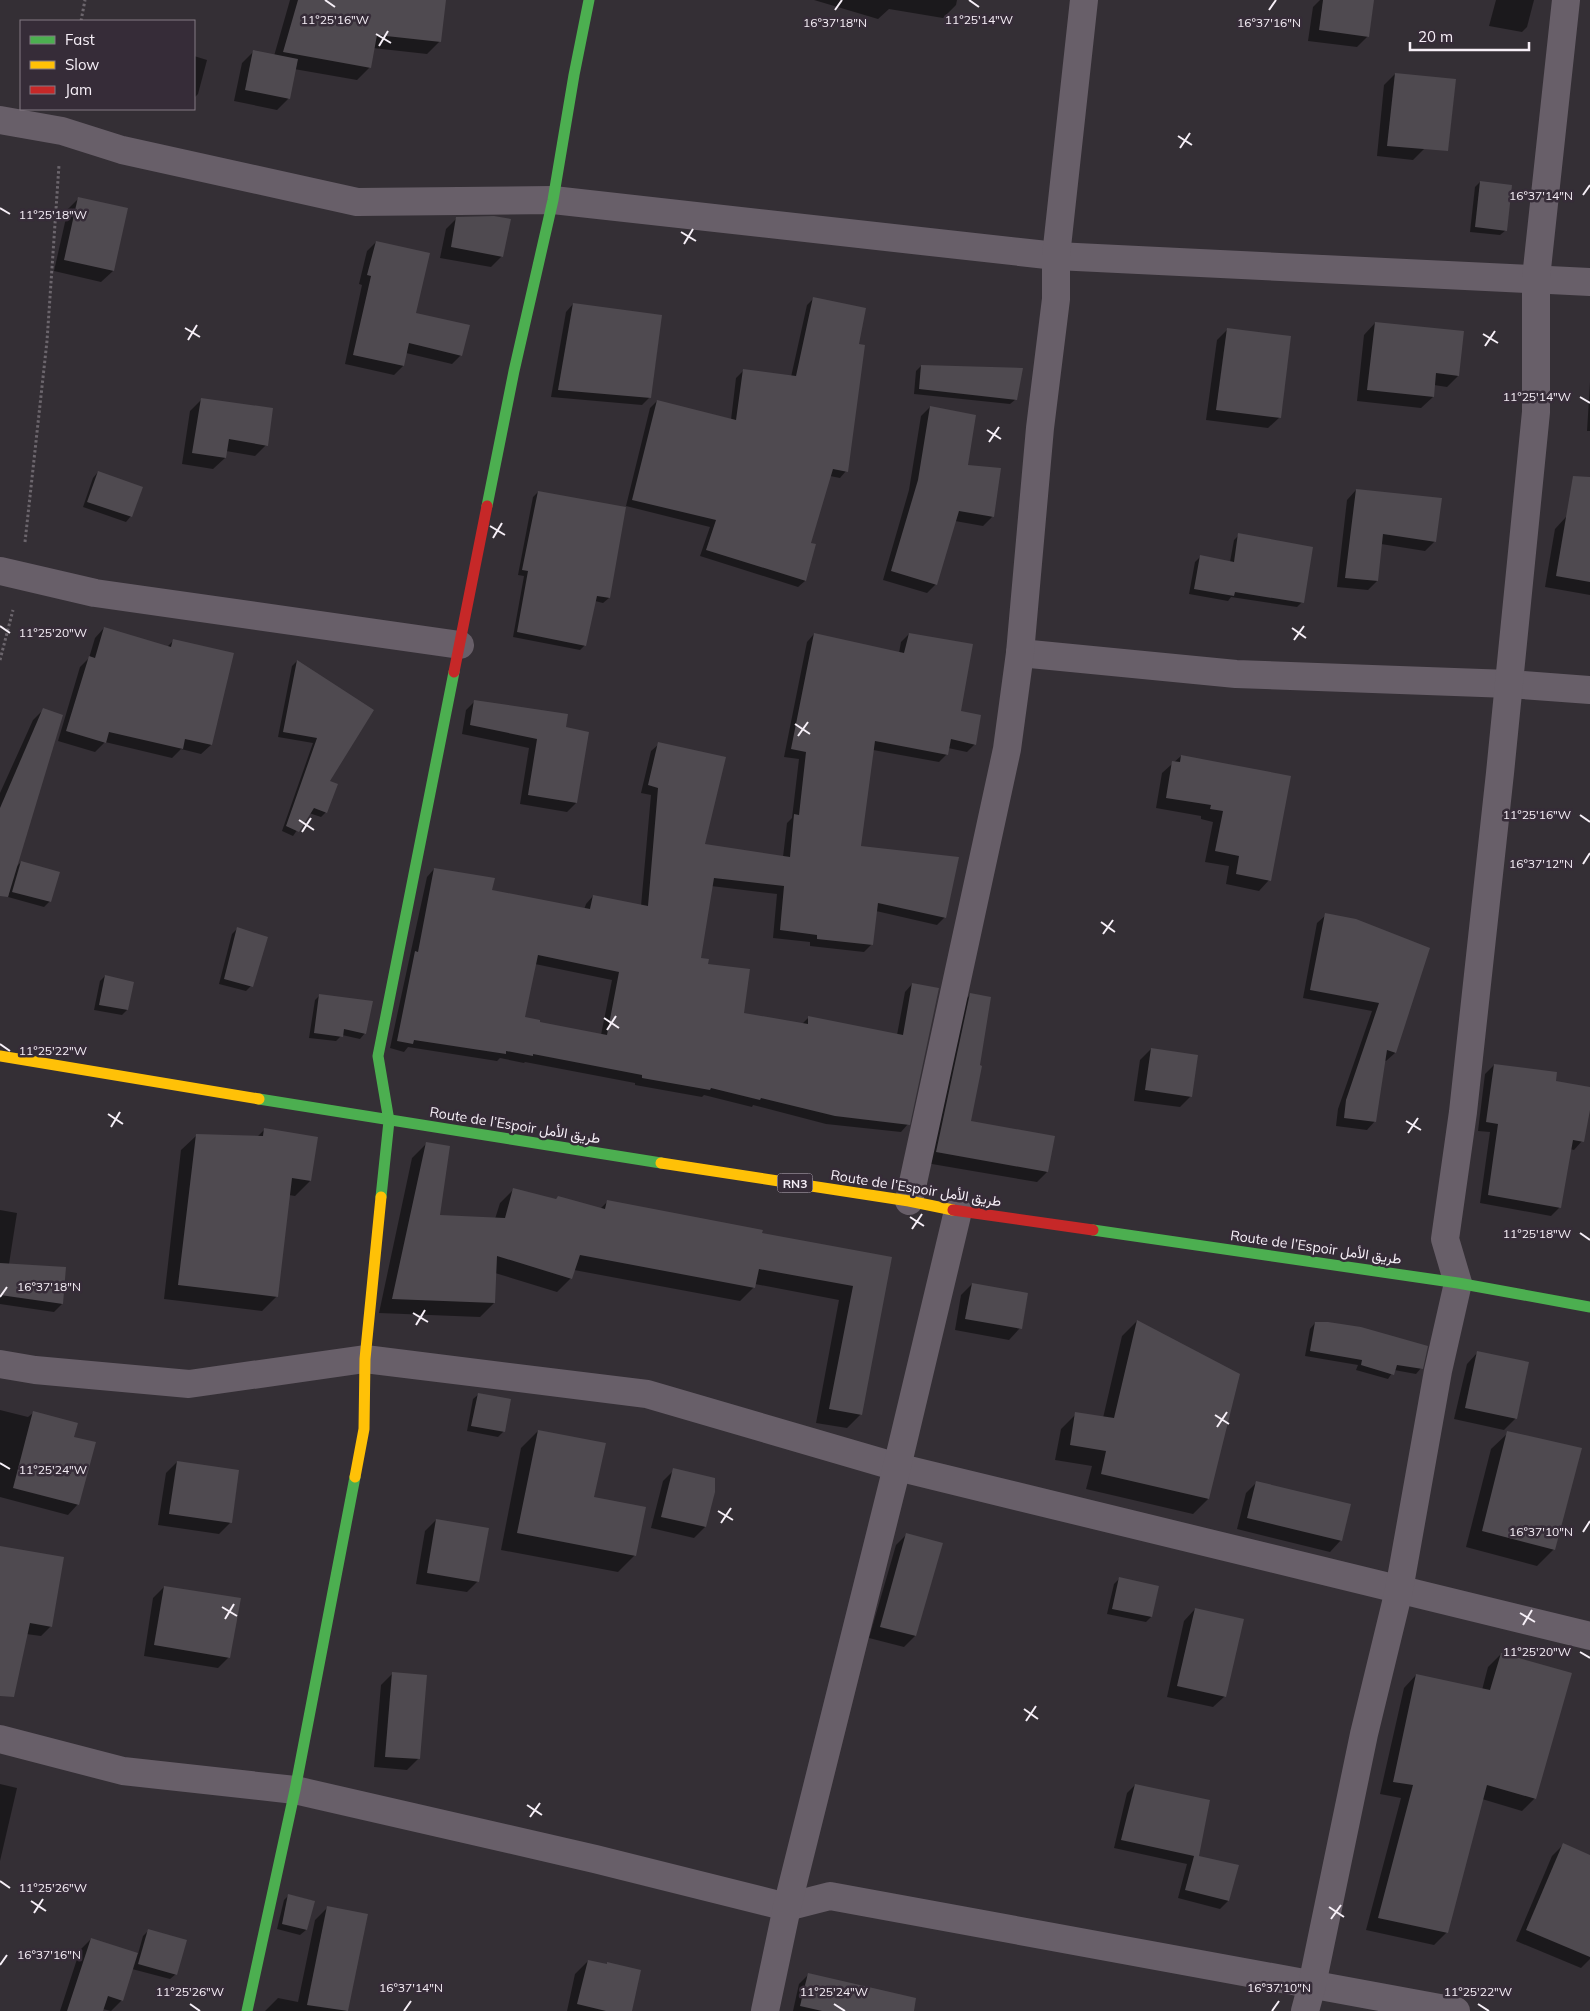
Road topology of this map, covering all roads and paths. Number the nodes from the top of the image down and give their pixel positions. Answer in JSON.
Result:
{"nodes":[{"id":1,"x":85,"y":0,"type":"edge"},
{"id":2,"x":590,"y":0,"type":"edge"},
{"id":3,"x":1084,"y":0,"type":"edge"},
{"id":4,"x":1566,"y":0,"type":"edge"},
{"id":5,"x":82,"y":20,"type":"edge"},
{"id":6,"x":0,"y":120,"type":"edge"},
{"id":7,"x":62,"y":131,"type":"junction"},
{"id":8,"x":553,"y":200,"type":"junction"},
{"id":9,"x":1056,"y":256,"type":"junction"},
{"id":10,"x":1536,"y":278,"type":"junction"},
{"id":11,"x":1590,"y":282,"type":"edge"},
{"id":12,"x":11,"y":574,"type":"edge"},
{"id":13,"x":460,"y":645,"type":"junction"},
{"id":14,"x":1020,"y":653,"type":"junction"},
{"id":15,"x":0,"y":660,"type":"edge"},
{"id":16,"x":1509,"y":684,"type":"junction"},
{"id":17,"x":1590,"y":690,"type":"edge"},
{"id":18,"x":0,"y":1056,"type":"edge"},
{"id":19,"x":389,"y":1121,"type":"junction"},
{"id":20,"x":909,"y":1201,"type":"junction"},
{"id":21,"x":958,"y":1211,"type":"junction"},
{"id":22,"x":1458,"y":1284,"type":"junction"},
{"id":23,"x":1590,"y":1308,"type":"edge"},
{"id":24,"x":364,"y":1359,"type":"junction"},
{"id":25,"x":0,"y":1364,"type":"edge"},
{"id":26,"x":897,"y":1468,"type":"junction"},
{"id":27,"x":1399,"y":1590,"type":"junction"},
{"id":28,"x":1590,"y":1636,"type":"edge"},
{"id":29,"x":0,"y":1739,"type":"edge"},
{"id":30,"x":295,"y":1790,"type":"junction"},
{"id":31,"x":787,"y":1907,"type":"junction"},
{"id":32,"x":1309,"y":1998,"type":"edge"},
{"id":33,"x":246,"y":2011,"type":"edge"},
{"id":34,"x":765,"y":2011,"type":"edge"},
{"id":35,"x":1456,"y":2011,"type":"edge"}],
"edges":[{"from":1,"to":5,"type":"path"},
{"from":2,"to":8,"type":"main road"},
{"from":3,"to":9,"type":"street"},
{"from":4,"to":10,"type":"street"},
{"from":6,"to":7,"type":"street"},
{"from":7,"to":8,"type":"street"},
{"from":7,"to":12,"type":"path"},
{"from":8,"to":9,"type":"street"},
{"from":8,"to":13,"type":"main road"},
{"from":9,"to":10,"type":"street"},
{"from":9,"to":14,"type":"street"},
{"from":10,"to":11,"type":"street"},
{"from":10,"to":16,"type":"street"},
{"from":12,"to":13,"type":"street"},
{"from":12,"to":15,"type":"path"},
{"from":13,"to":19,"type":"main road"},
{"from":14,"to":16,"type":"street"},
{"from":14,"to":20,"type":"street"},
{"from":16,"to":17,"type":"street"},
{"from":16,"to":22,"type":"street"},
{"from":18,"to":19,"type":"main road","name":"Route de l’Espoir طريق الأمل","number":"RN3"},
{"from":19,"to":20,"type":"main road","name":"Route de l’Espoir طريق الأمل","number":"RN3"},
{"from":19,"to":24,"type":"main road"},
{"from":20,"to":21,"type":"main road","name":"Route de l’Espoir طريق الأمل","number":"RN3"},
{"from":21,"to":22,"type":"main road","name":"Route de l’Espoir طريق الأمل","number":"RN3"},
{"from":21,"to":26,"type":"street"},
{"from":22,"to":23,"type":"main road","name":"Route de l’Espoir طريق الأمل","number":"RN3"},
{"from":22,"to":27,"type":"street"},
{"from":24,"to":25,"type":"street"},
{"from":24,"to":26,"type":"street"},
{"from":24,"to":30,"type":"main road"},
{"from":26,"to":27,"type":"street"},
{"from":26,"to":31,"type":"street"},
{"from":27,"to":28,"type":"street"},
{"from":27,"to":32,"type":"street"},
{"from":29,"to":30,"type":"street"},
{"from":30,"to":31,"type":"street"},
{"from":30,"to":33,"type":"main road"},
{"from":31,"to":32,"type":"street"},
{"from":31,"to":34,"type":"street"},
{"from":32,"to":35,"type":"street"}]}
